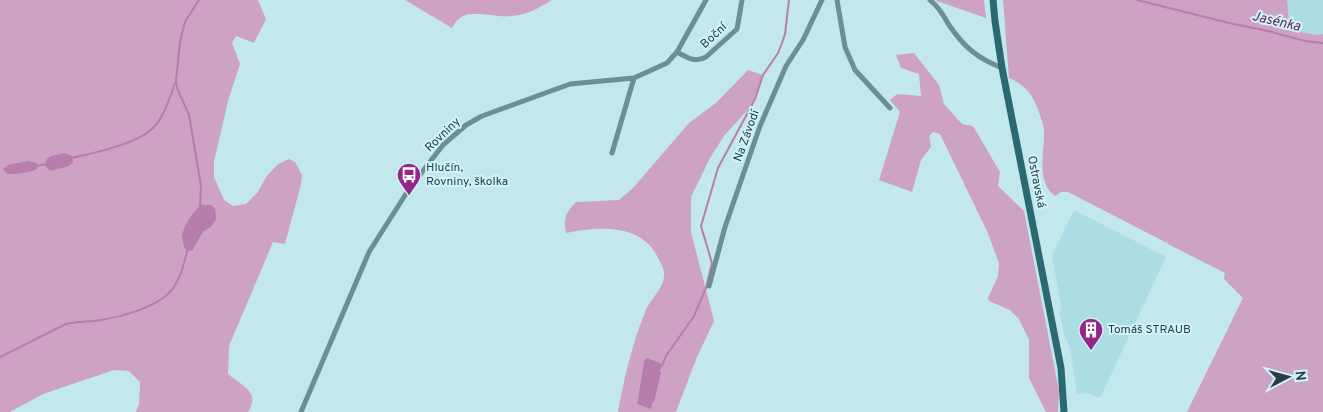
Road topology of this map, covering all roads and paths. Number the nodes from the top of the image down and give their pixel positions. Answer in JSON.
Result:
{"nodes":[{"id":1,"x":706,"y":0,"type":"edge"},
{"id":2,"x":742,"y":0,"type":"edge"},
{"id":3,"x":822,"y":0,"type":"edge"},
{"id":4,"x":837,"y":0,"type":"edge"},
{"id":5,"x":930,"y":0,"type":"edge"},
{"id":6,"x":993,"y":0,"type":"edge"},
{"id":7,"x":677,"y":52,"type":"junction"},
{"id":8,"x":1002,"y":68,"type":"junction"},
{"id":9,"x":634,"y":78,"type":"junction"},
{"id":10,"x":890,"y":108,"type":"dead end"},
{"id":11,"x":612,"y":153,"type":"dead end"},
{"id":12,"x":709,"y":286,"type":"dead end"},
{"id":13,"x":301,"y":412,"type":"edge"},
{"id":14,"x":1064,"y":412,"type":"edge"}],
"edges":[{"from":1,"to":7,"type":"street","name":"Rovniny"},
{"from":2,"to":7,"type":"street","name":"Boční"},
{"from":3,"to":12,"type":"street","name":"Na Závodí"},
{"from":4,"to":10,"type":"street"},
{"from":5,"to":8,"type":"street"},
{"from":6,"to":8,"type":"street","name":"Ostravská"},
{"from":7,"to":9,"type":"street","name":"Rovniny"},
{"from":8,"to":14,"type":"street","name":"Ostravská"},
{"from":9,"to":11,"type":"street"},
{"from":9,"to":13,"type":"street","name":"Rovniny"}]}
